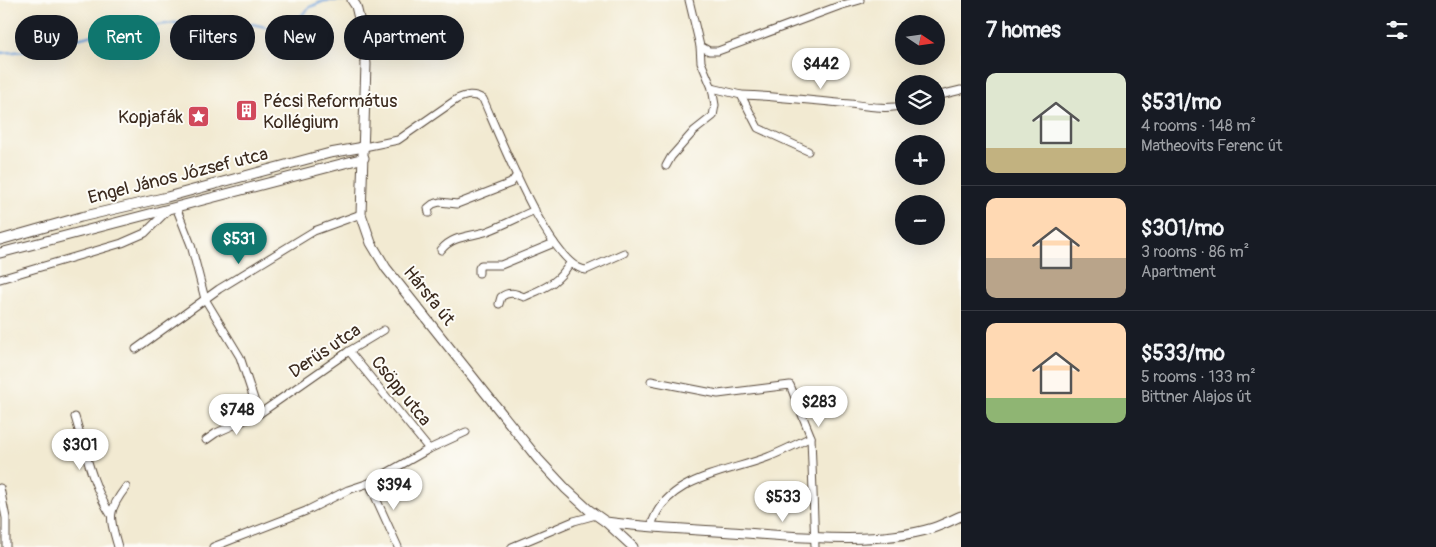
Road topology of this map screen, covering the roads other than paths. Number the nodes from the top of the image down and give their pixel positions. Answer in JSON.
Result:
{"nodes":[{"id":1,"x":689,"y":0,"type":"edge"},
{"id":2,"x":860,"y":0,"type":"edge"},
{"id":3,"x":354,"y":3,"type":"edge"},
{"id":4,"x":700,"y":46,"type":"junction"},
{"id":5,"x":712,"y":88,"type":"junction"},
{"id":6,"x":961,"y":90,"type":"edge"},
{"id":7,"x":945,"y":94,"type":"edge"},
{"id":8,"x":741,"y":95,"type":"junction"},
{"id":9,"x":895,"y":107,"type":"edge"},
{"id":10,"x":364,"y":147,"type":"junction"},
{"id":11,"x":808,"y":151,"type":"dead end"},
{"id":12,"x":364,"y":158,"type":"junction"},
{"id":13,"x":666,"y":166,"type":"dead end"},
{"id":14,"x":517,"y":175,"type":"junction"},
{"id":15,"x":173,"y":208,"type":"junction"},
{"id":16,"x":535,"y":210,"type":"junction"},
{"id":17,"x":429,"y":213,"type":"dead end"},
{"id":18,"x":361,"y":214,"type":"junction"},
{"id":19,"x":0,"y":240,"type":"edge"},
{"id":20,"x":554,"y":243,"type":"junction"},
{"id":21,"x":441,"y":250,"type":"dead end"},
{"id":22,"x":0,"y":253,"type":"edge"},
{"id":23,"x":624,"y":253,"type":"dead end"},
{"id":24,"x":570,"y":264,"type":"junction"},
{"id":25,"x":478,"y":273,"type":"dead end"},
{"id":26,"x":0,"y":279,"type":"edge"},
{"id":27,"x":205,"y":299,"type":"junction"},
{"id":28,"x":499,"y":304,"type":"dead end"},
{"id":29,"x":384,"y":330,"type":"dead end"},
{"id":30,"x":136,"y":350,"type":"dead end"},
{"id":31,"x":349,"y":351,"type":"junction"},
{"id":32,"x":651,"y":381,"type":"dead end"},
{"id":33,"x":259,"y":414,"type":"junction"},
{"id":34,"x":75,"y":417,"type":"dead end"},
{"id":35,"x":466,"y":432,"type":"dead end"},
{"id":36,"x":811,"y":437,"type":"junction"},
{"id":37,"x":206,"y":440,"type":"dead end"},
{"id":38,"x":429,"y":449,"type":"junction"},
{"id":39,"x":370,"y":483,"type":"junction"},
{"id":40,"x":126,"y":487,"type":"dead end"},
{"id":41,"x":0,"y":488,"type":"edge"},
{"id":42,"x":111,"y":515,"type":"junction"},
{"id":43,"x":596,"y":515,"type":"junction"},
{"id":44,"x":961,"y":516,"type":"edge"},
{"id":45,"x":606,"y":522,"type":"junction"},
{"id":46,"x":651,"y":527,"type":"junction"},
{"id":47,"x":816,"y":542,"type":"edge"},
{"id":48,"x":6,"y":547,"type":"edge"},
{"id":49,"x":118,"y":547,"type":"edge"},
{"id":50,"x":213,"y":547,"type":"edge"},
{"id":51,"x":398,"y":547,"type":"edge"},
{"id":52,"x":512,"y":547,"type":"edge"},
{"id":53,"x":633,"y":547,"type":"edge"}],
"edges":[{"from":1,"to":4,"type":"street"},
{"from":2,"to":4,"type":"street"},
{"from":3,"to":10,"type":"street","name":"Hársfa út"},
{"from":4,"to":5,"type":"street"},
{"from":5,"to":8,"type":"street"},
{"from":5,"to":13,"type":"street"},
{"from":6,"to":7,"type":"street"},
{"from":8,"to":9,"type":"street"},
{"from":8,"to":11,"type":"street"},
{"from":10,"to":12,"type":"street","name":"Hársfa út"},
{"from":10,"to":14,"type":"street"},
{"from":10,"to":19,"type":"street","name":"Engel János József utca"},
{"from":12,"to":15,"type":"street","name":"Engel János József utca"},
{"from":12,"to":18,"type":"street","name":"Hársfa út"},
{"from":14,"to":16,"type":"street"},
{"from":14,"to":17,"type":"street"},
{"from":15,"to":22,"type":"street","name":"Engel János József utca"},
{"from":15,"to":26,"type":"street"},
{"from":15,"to":27,"type":"street"},
{"from":16,"to":20,"type":"street"},
{"from":16,"to":21,"type":"street"},
{"from":18,"to":27,"type":"street"},
{"from":18,"to":43,"type":"street","name":"Hársfa út"},
{"from":20,"to":24,"type":"street"},
{"from":20,"to":25,"type":"street"},
{"from":23,"to":24,"type":"street"},
{"from":24,"to":28,"type":"street"},
{"from":27,"to":30,"type":"street"},
{"from":27,"to":33,"type":"street"},
{"from":29,"to":31,"type":"street","name":"Derűs utca"},
{"from":31,"to":33,"type":"street","name":"Derűs utca"},
{"from":31,"to":38,"type":"street","name":"Csöpp utca"},
{"from":32,"to":36,"type":"street"},
{"from":33,"to":37,"type":"street","name":"Derűs utca"},
{"from":34,"to":42,"type":"street"},
{"from":35,"to":38,"type":"street"},
{"from":36,"to":46,"type":"street"},
{"from":36,"to":47,"type":"street"},
{"from":38,"to":39,"type":"street"},
{"from":39,"to":50,"type":"street"},
{"from":39,"to":51,"type":"street"},
{"from":40,"to":42,"type":"street"},
{"from":41,"to":48,"type":"street"},
{"from":42,"to":49,"type":"street"},
{"from":43,"to":45,"type":"street","name":"Hársfa út"},
{"from":43,"to":52,"type":"street"},
{"from":44,"to":47,"type":"street"},
{"from":45,"to":46,"type":"street"},
{"from":45,"to":53,"type":"street","name":"Hársfa út"},
{"from":46,"to":47,"type":"street"}]}
